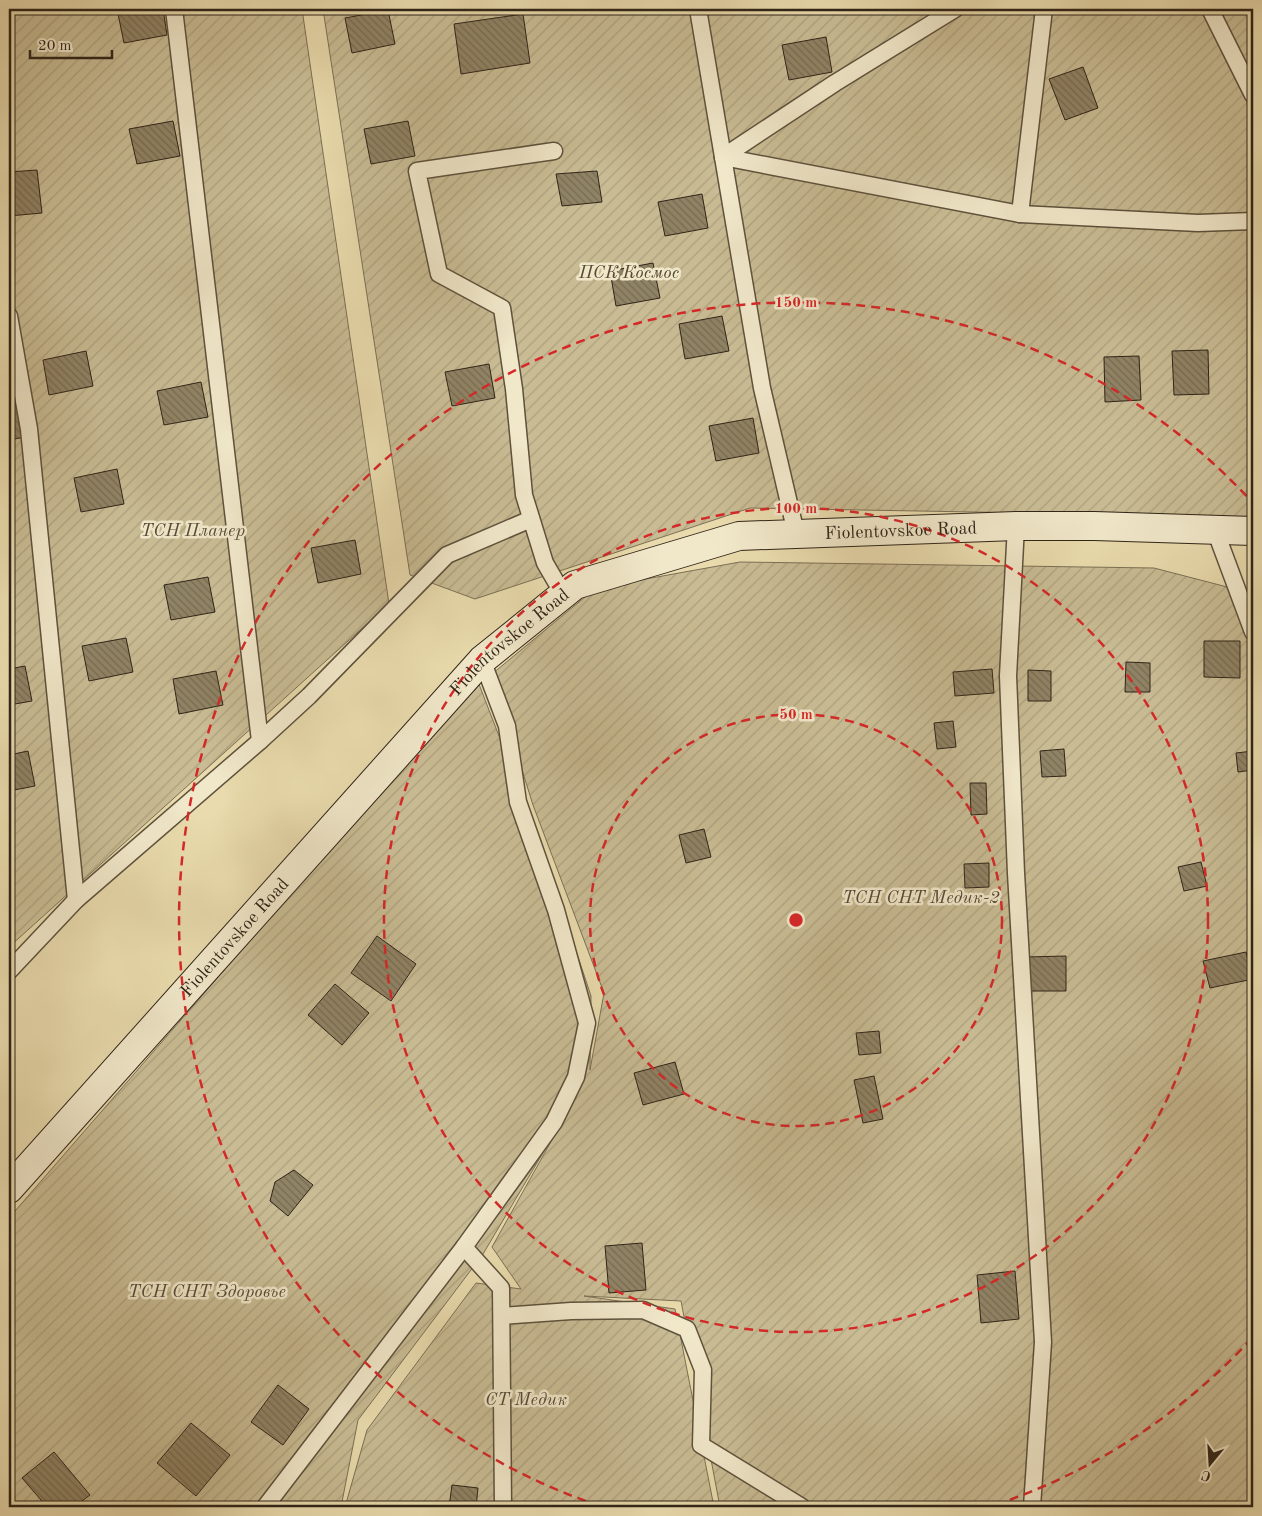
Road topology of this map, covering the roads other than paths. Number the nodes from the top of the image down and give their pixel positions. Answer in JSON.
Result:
{"nodes":[{"id":1,"x":174,"y":9,"type":"edge"},
{"id":2,"x":698,"y":9,"type":"edge"},
{"id":3,"x":955,"y":9,"type":"edge"},
{"id":4,"x":1044,"y":9,"type":"edge"},
{"id":5,"x":1210,"y":9,"type":"edge"},
{"id":6,"x":1253,"y":95,"type":"edge"},
{"id":7,"x":554,"y":151,"type":"dead end"},
{"id":8,"x":723,"y":157,"type":"junction"},
{"id":9,"x":1020,"y":214,"type":"junction"},
{"id":10,"x":1253,"y":221,"type":"edge"},
{"id":11,"x":9,"y":316,"type":"edge"},
{"id":12,"x":532,"y":520,"type":"junction"},
{"id":13,"x":1016,"y":526,"type":"junction"},
{"id":14,"x":1215,"y":530,"type":"junction"},
{"id":15,"x":1253,"y":531,"type":"edge"},
{"id":16,"x":796,"y":533,"type":"junction"},
{"id":17,"x":563,"y":594,"type":"junction"},
{"id":18,"x":1253,"y":632,"type":"edge"},
{"id":19,"x":482,"y":660,"type":"junction"},
{"id":20,"x":260,"y":741,"type":"junction"},
{"id":21,"x":76,"y":900,"type":"junction"},
{"id":22,"x":9,"y":971,"type":"edge"},
{"id":23,"x":9,"y":1189,"type":"edge"},
{"id":24,"x":464,"y":1247,"type":"junction"},
{"id":25,"x":502,"y":1316,"type":"junction"},
{"id":26,"x":265,"y":1507,"type":"edge"},
{"id":27,"x":503,"y":1507,"type":"edge"},
{"id":28,"x":802,"y":1507,"type":"edge"},
{"id":29,"x":1032,"y":1507,"type":"edge"}],
"edges":[{"from":1,"to":20,"type":"lane"},
{"from":2,"to":8,"type":"lane"},
{"from":3,"to":8,"type":"lane"},
{"from":4,"to":9,"type":"lane"},
{"from":5,"to":6,"type":"lane"},
{"from":7,"to":12,"type":"lane"},
{"from":8,"to":9,"type":"lane"},
{"from":8,"to":16,"type":"lane"},
{"from":9,"to":10,"type":"lane"},
{"from":11,"to":21,"type":"lane"},
{"from":12,"to":17,"type":"lane"},
{"from":12,"to":20,"type":"lane"},
{"from":13,"to":14,"type":"main road","name":"Fiolentovskoe Road"},
{"from":13,"to":16,"type":"main road","name":"Fiolentovskoe Road"},
{"from":13,"to":29,"type":"lane"},
{"from":14,"to":15,"type":"main road","name":"Fiolentovskoe Road"},
{"from":14,"to":18,"type":"lane"},
{"from":16,"to":17,"type":"main road","name":"Fiolentovskoe Road"},
{"from":17,"to":19,"type":"main road","name":"Fiolentovskoe Road"},
{"from":19,"to":23,"type":"main road","name":"Fiolentovskoe Road"},
{"from":19,"to":24,"type":"lane"},
{"from":20,"to":21,"type":"lane"},
{"from":21,"to":22,"type":"lane"},
{"from":24,"to":25,"type":"lane"},
{"from":24,"to":26,"type":"lane"},
{"from":25,"to":27,"type":"lane"},
{"from":25,"to":28,"type":"lane"}]}
